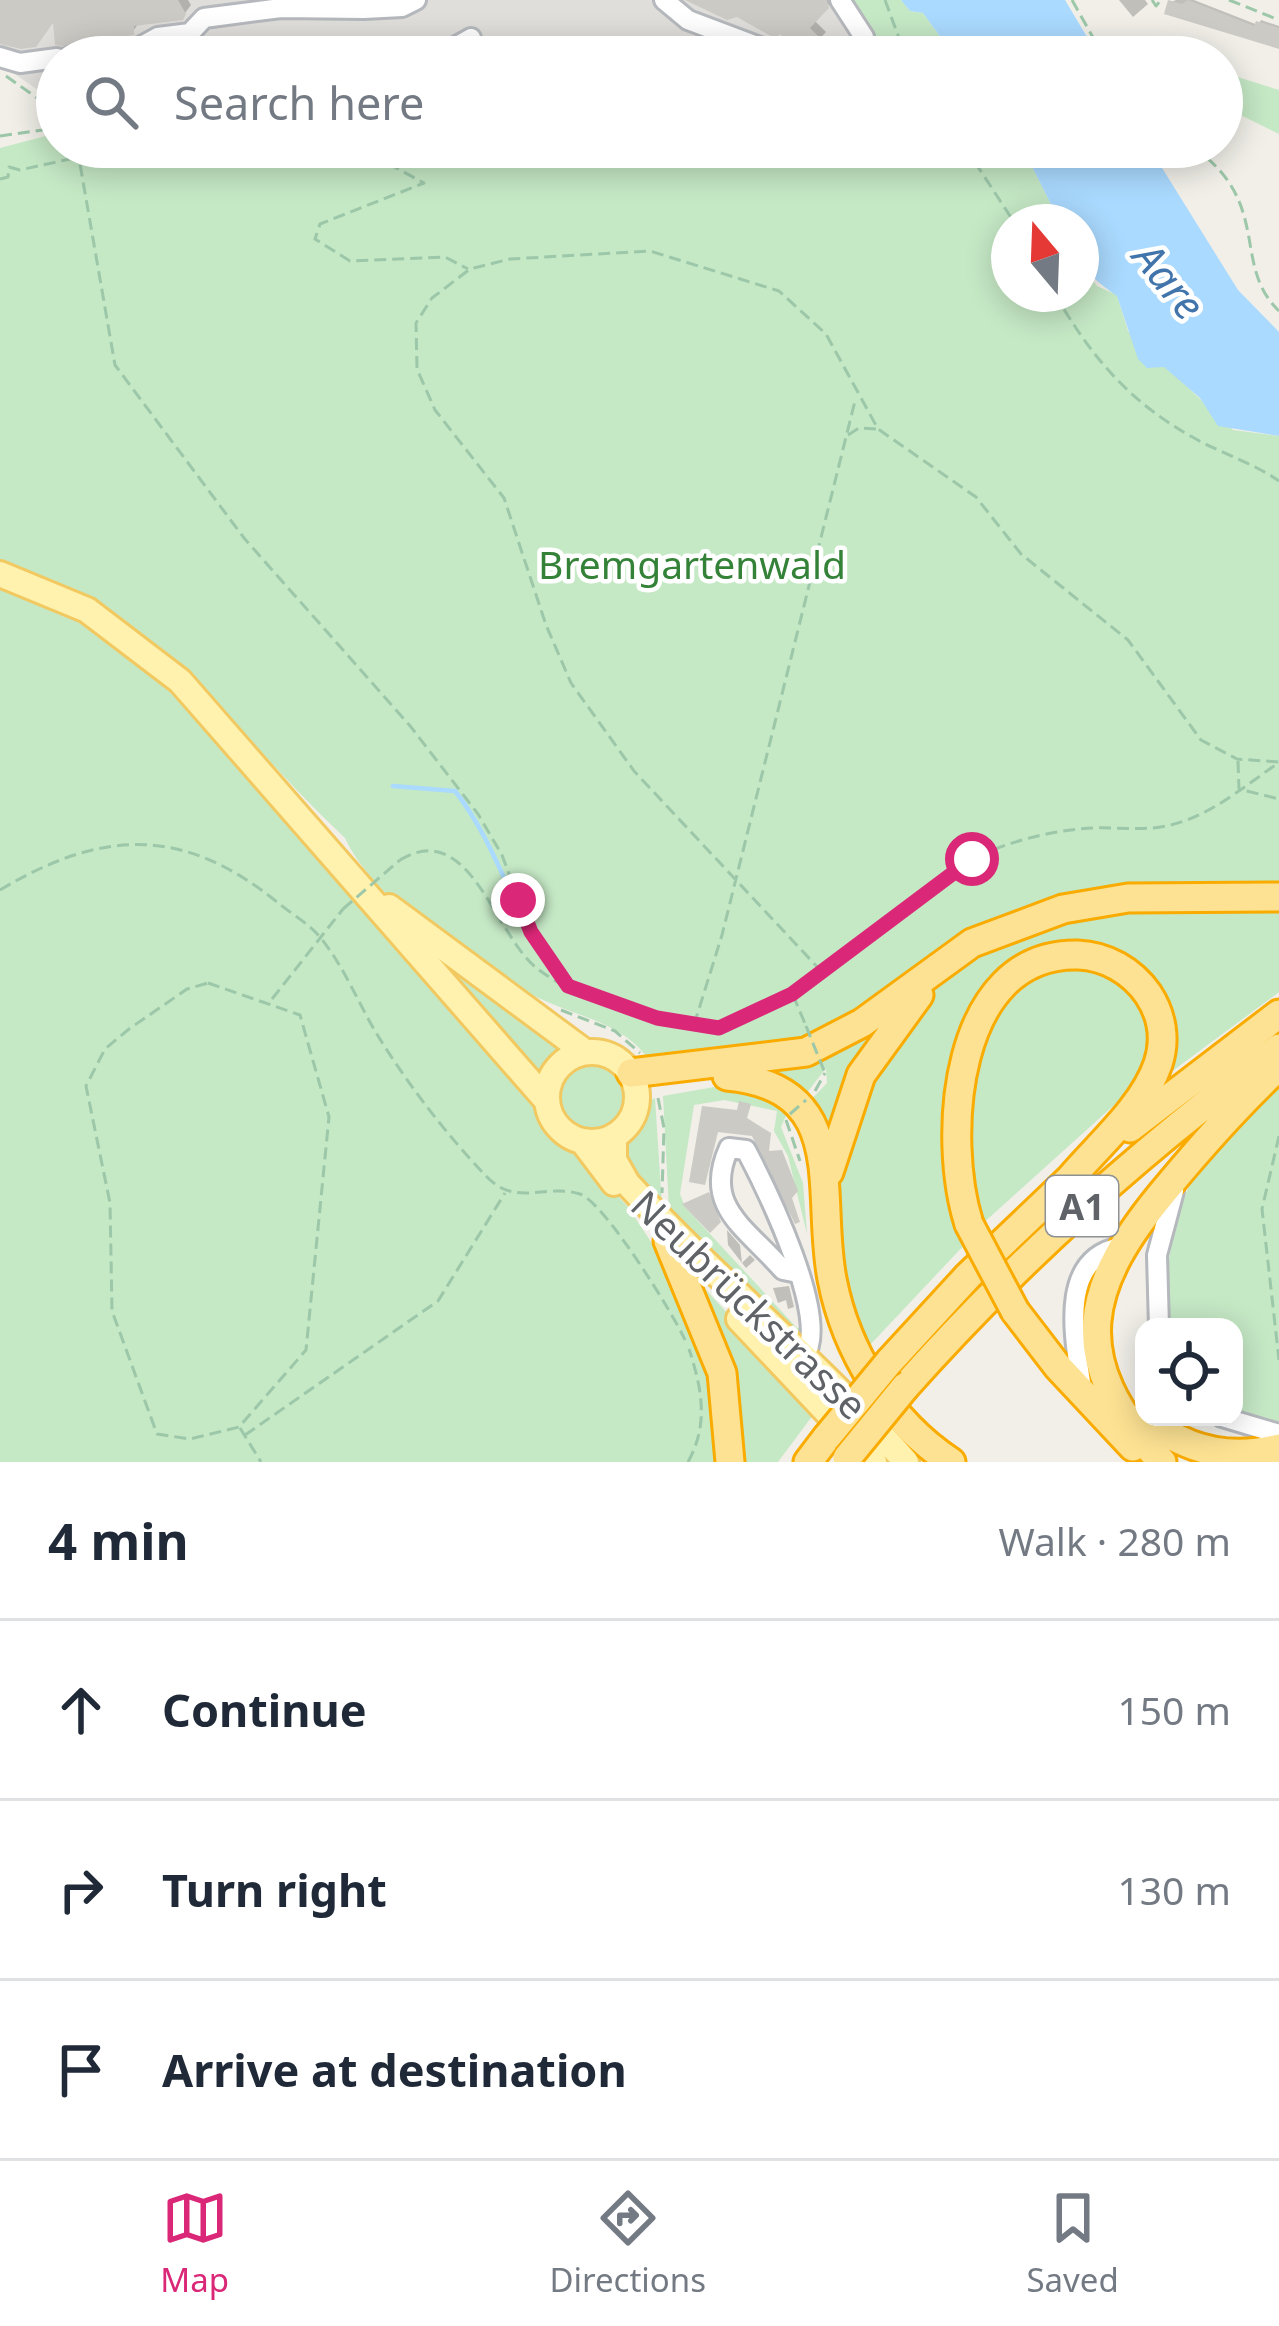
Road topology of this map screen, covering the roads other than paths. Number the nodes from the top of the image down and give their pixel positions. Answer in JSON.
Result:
{"nodes":[{"id":1,"x":416,"y":0,"type":"edge"},
{"id":2,"x":664,"y":0,"type":"edge"},
{"id":3,"x":840,"y":0,"type":"edge"},
{"id":4,"x":363,"y":5,"type":"edge"},
{"id":5,"x":166,"y":36,"type":"edge"},
{"id":6,"x":731,"y":36,"type":"edge"},
{"id":7,"x":862,"y":36,"type":"edge"},
{"id":8,"x":0,"y":57,"type":"edge"},
{"id":9,"x":36,"y":61,"type":"edge"},
{"id":10,"x":0,"y":574,"type":"edge"},
{"id":11,"x":370,"y":893,"type":"junction"},
{"id":12,"x":1279,"y":897,"type":"edge"},
{"id":13,"x":1003,"y":931,"type":"junction"},
{"id":14,"x":1279,"y":1014,"type":"edge"},
{"id":15,"x":1279,"y":1048,"type":"edge"},
{"id":16,"x":584,"y":1052,"type":"junction"},
{"id":17,"x":1279,"y":1066,"type":"edge"},
{"id":18,"x":642,"y":1090,"type":"junction"},
{"id":19,"x":543,"y":1107,"type":"junction"},
{"id":20,"x":614,"y":1137,"type":"junction"},
{"id":21,"x":579,"y":1146,"type":"junction"},
{"id":22,"x":1181,"y":1170,"type":"junction"},
{"id":23,"x":1068,"y":1181,"type":"junction"},
{"id":24,"x":826,"y":1186,"type":"junction"},
{"id":25,"x":668,"y":1241,"type":"junction"},
{"id":26,"x":1120,"y":1246,"type":"junction"},
{"id":27,"x":798,"y":1273,"type":"junction"},
{"id":28,"x":1107,"y":1274,"type":"junction"},
{"id":29,"x":1159,"y":1318,"type":"edge"},
{"id":30,"x":804,"y":1356,"type":"junction"},
{"id":31,"x":1082,"y":1394,"type":"junction"},
{"id":32,"x":1135,"y":1406,"type":"edge"},
{"id":33,"x":1157,"y":1426,"type":"edge"},
{"id":34,"x":1241,"y":1426,"type":"edge"},
{"id":35,"x":1279,"y":1434,"type":"edge"},
{"id":36,"x":1279,"y":1448,"type":"edge"},
{"id":37,"x":942,"y":1458,"type":"edge"},
{"id":38,"x":855,"y":1461,"type":"edge"},
{"id":39,"x":730,"y":1462,"type":"edge"},
{"id":40,"x":808,"y":1462,"type":"edge"},
{"id":41,"x":906,"y":1462,"type":"edge"},
{"id":42,"x":1149,"y":1462,"type":"edge"},
{"id":43,"x":1162,"y":1462,"type":"edge"}],
"edges":[{"from":1,"to":4,"type":"lane"},
{"from":2,"to":6,"type":"lane"},
{"from":3,"to":7,"type":"lane"},
{"from":4,"to":5,"type":"lane"},
{"from":8,"to":9,"type":"lane"},
{"from":10,"to":11,"type":"main road"},
{"from":11,"to":16,"type":"main road"},
{"from":11,"to":19,"type":"main road"},
{"from":12,"to":13,"type":"highway"},
{"from":13,"to":18,"type":"highway"},
{"from":13,"to":24,"type":"highway"},
{"from":14,"to":23,"type":"highway","number":"A1"},
{"from":15,"to":38,"type":"highway","number":"A1","bridge":true},
{"from":16,"to":18,"type":"main road"},
{"from":16,"to":19,"type":"main road"},
{"from":17,"to":22,"type":"highway"},
{"from":18,"to":20,"type":"main road"},
{"from":18,"to":24,"type":"highway"},
{"from":19,"to":21,"type":"main road"},
{"from":20,"to":21,"type":"main road"},
{"from":20,"to":30,"type":"main road","name":"Neubrückstrasse"},
{"from":21,"to":25,"type":"main road","name":"Neubrückstrasse"},
{"from":22,"to":26,"type":"highway"},
{"from":22,"to":29,"type":"lane"},
{"from":23,"to":31,"type":"highway","bridge":true},
{"from":23,"to":40,"type":"highway","number":"A1","bridge":true},
{"from":24,"to":37,"type":"highway"},
{"from":25,"to":38,"type":"main road","name":"Neubrückstrasse"},
{"from":25,"to":39,"type":"highway"},
{"from":26,"to":28,"type":"highway"},
{"from":26,"to":31,"type":"lane"},
{"from":27,"to":27,"type":"lane"},
{"from":27,"to":30,"type":"lane"},
{"from":28,"to":32,"type":"highway"},
{"from":28,"to":43,"type":"highway"},
{"from":30,"to":41,"type":"main road","name":"Neubrückstrasse"},
{"from":31,"to":42,"type":"highway"},
{"from":33,"to":36,"type":"highway"},
{"from":34,"to":35,"type":"lane"}]}
